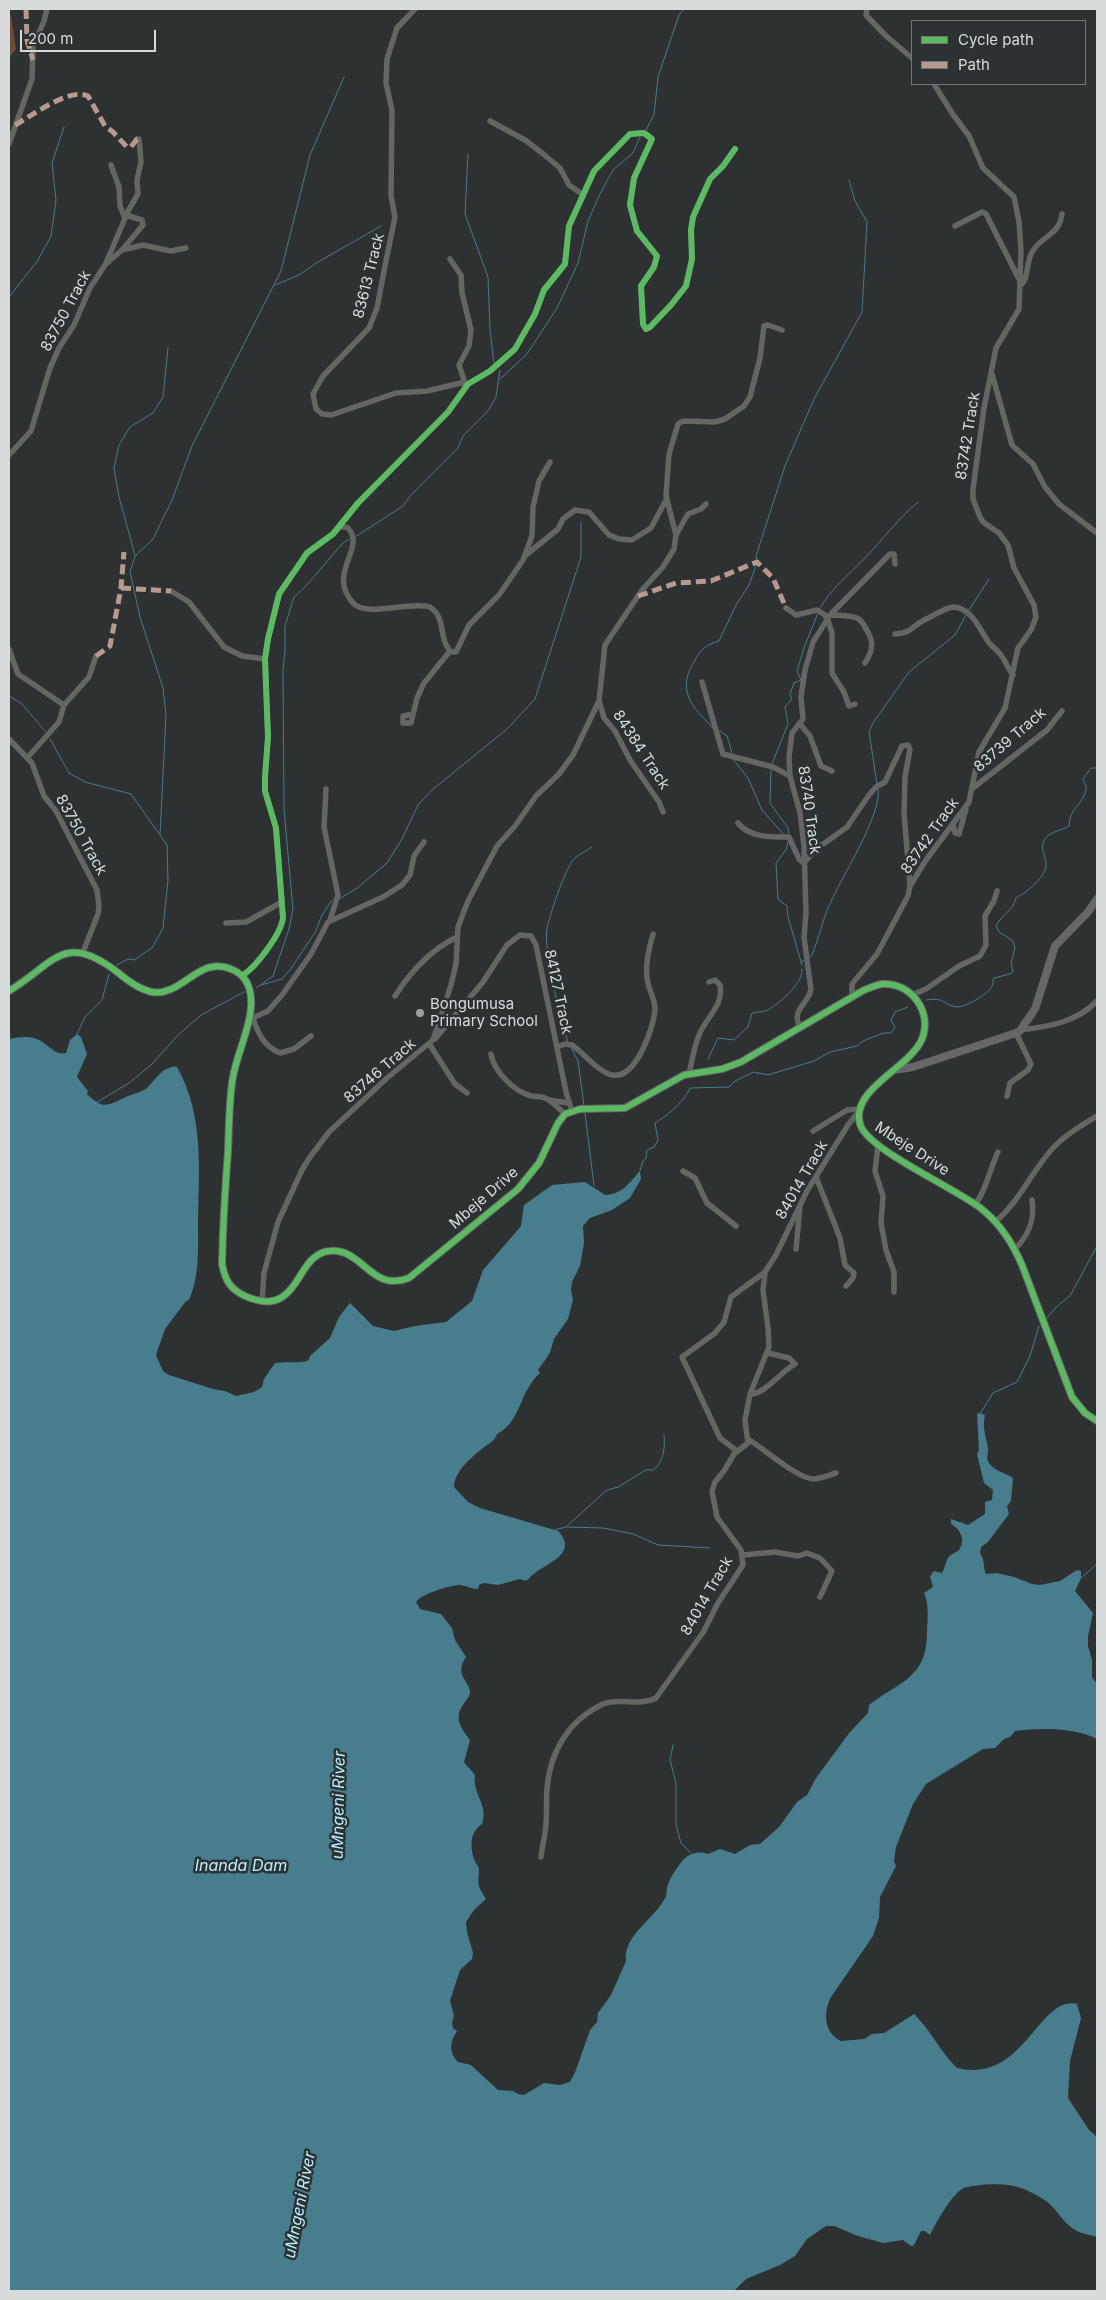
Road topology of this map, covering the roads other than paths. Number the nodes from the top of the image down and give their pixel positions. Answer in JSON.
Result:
{"nodes":[{"id":1,"x":47,"y":9,"type":"edge"},
{"id":2,"x":415,"y":9,"type":"edge"},
{"id":3,"x":866,"y":9,"type":"edge"},
{"id":4,"x":911,"y":57,"type":"edge"},
{"id":5,"x":935,"y":85,"type":"edge"},
{"id":6,"x":490,"y":121,"type":"dead end"},
{"id":7,"x":139,"y":139,"type":"dead end"},
{"id":8,"x":9,"y":144,"type":"edge"},
{"id":9,"x":735,"y":149,"type":"dead end"},
{"id":10,"x":111,"y":165,"type":"dead end"},
{"id":11,"x":582,"y":194,"type":"junction"},
{"id":12,"x":1062,"y":214,"type":"dead end"},
{"id":13,"x":126,"y":216,"type":"junction"},
{"id":14,"x":955,"y":226,"type":"dead end"},
{"id":15,"x":186,"y":248,"type":"dead end"},
{"id":16,"x":122,"y":250,"type":"junction"},
{"id":17,"x":450,"y":259,"type":"dead end"},
{"id":18,"x":105,"y":265,"type":"junction"},
{"id":19,"x":1021,"y":283,"type":"junction"},
{"id":20,"x":782,"y":330,"type":"dead end"},
{"id":21,"x":992,"y":374,"type":"junction"},
{"id":22,"x":466,"y":384,"type":"junction"},
{"id":23,"x":9,"y":455,"type":"edge"},
{"id":24,"x":550,"y":462,"type":"dead end"},
{"id":25,"x":666,"y":500,"type":"junction"},
{"id":26,"x":706,"y":504,"type":"dead end"},
{"id":27,"x":340,"y":526,"type":"junction"},
{"id":28,"x":1097,"y":534,"type":"edge"},
{"id":29,"x":676,"y":535,"type":"junction"},
{"id":30,"x":525,"y":557,"type":"junction"},
{"id":31,"x":895,"y":564,"type":"dead end"},
{"id":32,"x":171,"y":591,"type":"dead end"},
{"id":33,"x":786,"y":608,"type":"dead end"},
{"id":34,"x":827,"y":616,"type":"junction"},
{"id":35,"x":896,"y":634,"type":"dead end"},
{"id":36,"x":9,"y":649,"type":"edge"},
{"id":37,"x":450,"y":652,"type":"junction"},
{"id":38,"x":96,"y":656,"type":"dead end"},
{"id":39,"x":266,"y":659,"type":"junction"},
{"id":40,"x":866,"y":663,"type":"dead end"},
{"id":41,"x":1013,"y":675,"type":"junction"},
{"id":42,"x":702,"y":682,"type":"dead end"},
{"id":43,"x":598,"y":701,"type":"junction"},
{"id":44,"x":64,"y":704,"type":"junction"},
{"id":45,"x":854,"y":704,"type":"dead end"},
{"id":46,"x":1062,"y":711,"type":"dead end"},
{"id":47,"x":413,"y":714,"type":"dead end"},
{"id":48,"x":800,"y":724,"type":"junction"},
{"id":49,"x":9,"y":739,"type":"edge"},
{"id":50,"x":28,"y":756,"type":"junction"},
{"id":51,"x":832,"y":771,"type":"dead end"},
{"id":52,"x":790,"y":776,"type":"junction"},
{"id":53,"x":973,"y":788,"type":"junction"},
{"id":54,"x":326,"y":790,"type":"dead end"},
{"id":55,"x":967,"y":806,"type":"junction"},
{"id":56,"x":663,"y":812,"type":"dead end"},
{"id":57,"x":738,"y":823,"type":"dead end"},
{"id":58,"x":953,"y":824,"type":"junction"},
{"id":59,"x":424,"y":842,"type":"dead end"},
{"id":60,"x":804,"y":864,"type":"junction"},
{"id":61,"x":910,"y":886,"type":"junction"},
{"id":62,"x":997,"y":890,"type":"dead end"},
{"id":63,"x":1097,"y":899,"type":"edge"},
{"id":64,"x":282,"y":902,"type":"junction"},
{"id":65,"x":330,"y":920,"type":"junction"},
{"id":66,"x":226,"y":923,"type":"dead end"},
{"id":67,"x":653,"y":934,"type":"dead end"},
{"id":68,"x":457,"y":937,"type":"junction"},
{"id":69,"x":83,"y":952,"type":"junction"},
{"id":70,"x":243,"y":975,"type":"junction"},
{"id":71,"x":710,"y":982,"type":"dead end"},
{"id":72,"x":9,"y":991,"type":"edge"},
{"id":73,"x":912,"y":995,"type":"junction"},
{"id":74,"x":395,"y":996,"type":"dead end"},
{"id":75,"x":852,"y":996,"type":"junction"},
{"id":76,"x":1097,"y":1001,"type":"edge"},
{"id":77,"x":251,"y":1019,"type":"junction"},
{"id":78,"x":800,"y":1028,"type":"junction"},
{"id":79,"x":1018,"y":1032,"type":"junction"},
{"id":80,"x":311,"y":1036,"type":"dead end"},
{"id":81,"x":431,"y":1043,"type":"junction"},
{"id":82,"x":557,"y":1047,"type":"junction"},
{"id":83,"x":492,"y":1054,"type":"dead end"},
{"id":84,"x":894,"y":1070,"type":"junction"},
{"id":85,"x":689,"y":1074,"type":"junction"},
{"id":86,"x":467,"y":1093,"type":"dead end"},
{"id":87,"x":1007,"y":1096,"type":"dead end"},
{"id":88,"x":549,"y":1100,"type":"junction"},
{"id":89,"x":568,"y":1103,"type":"junction"},
{"id":90,"x":859,"y":1110,"type":"junction"},
{"id":91,"x":568,"y":1113,"type":"junction"},
{"id":92,"x":1097,"y":1116,"type":"edge"},
{"id":93,"x":814,"y":1131,"type":"dead end"},
{"id":94,"x":878,"y":1146,"type":"junction"},
{"id":95,"x":998,"y":1152,"type":"dead end"},
{"id":96,"x":684,"y":1171,"type":"dead end"},
{"id":97,"x":816,"y":1177,"type":"junction"},
{"id":98,"x":1032,"y":1200,"type":"dead end"},
{"id":99,"x":800,"y":1204,"type":"junction"},
{"id":100,"x":975,"y":1204,"type":"junction"},
{"id":101,"x":995,"y":1222,"type":"junction"},
{"id":102,"x":736,"y":1226,"type":"dead end"},
{"id":103,"x":796,"y":1249,"type":"dead end"},
{"id":104,"x":1015,"y":1249,"type":"junction"},
{"id":105,"x":765,"y":1272,"type":"junction"},
{"id":106,"x":846,"y":1286,"type":"dead end"},
{"id":107,"x":894,"y":1292,"type":"dead end"},
{"id":108,"x":262,"y":1301,"type":"junction"},
{"id":109,"x":768,"y":1353,"type":"junction"},
{"id":110,"x":750,"y":1394,"type":"junction"},
{"id":111,"x":1097,"y":1421,"type":"edge"},
{"id":112,"x":748,"y":1439,"type":"junction"},
{"id":113,"x":737,"y":1451,"type":"junction"},
{"id":114,"x":836,"y":1473,"type":"dead end"},
{"id":115,"x":743,"y":1555,"type":"junction"},
{"id":116,"x":820,"y":1597,"type":"dead end"},
{"id":117,"x":541,"y":1857,"type":"dead end"}],
"edges":[{"from":1,"to":8,"type":"street"},
{"from":2,"to":22,"type":"street","name":"83613 Track"},
{"from":3,"to":4,"type":"street"},
{"from":5,"to":19,"type":"street","name":"83742 Track"},
{"from":6,"to":11,"type":"street"},
{"from":7,"to":13,"type":"street"},
{"from":9,"to":11,"type":"street"},
{"from":10,"to":13,"type":"street"},
{"from":11,"to":22,"type":"street"},
{"from":12,"to":19,"type":"street"},
{"from":13,"to":16,"type":"street","name":"83750 Track"},
{"from":13,"to":18,"type":"street"},
{"from":14,"to":19,"type":"street"},
{"from":15,"to":16,"type":"street"},
{"from":16,"to":18,"type":"street","name":"83750 Track"},
{"from":17,"to":22,"type":"street"},
{"from":18,"to":23,"type":"street","name":"83750 Track"},
{"from":19,"to":21,"type":"street","name":"83742 Track"},
{"from":20,"to":25,"type":"street"},
{"from":21,"to":28,"type":"street"},
{"from":21,"to":41,"type":"street","name":"83742 Track"},
{"from":22,"to":27,"type":"street"},
{"from":24,"to":30,"type":"street"},
{"from":25,"to":29,"type":"street"},
{"from":25,"to":30,"type":"street"},
{"from":26,"to":29,"type":"street","name":"83746 Track"},
{"from":27,"to":37,"type":"street"},
{"from":27,"to":39,"type":"street"},
{"from":29,"to":43,"type":"street","name":"83746 Track"},
{"from":30,"to":37,"type":"street"},
{"from":31,"to":34,"type":"street","name":"83740 Track"},
{"from":32,"to":39,"type":"street"},
{"from":33,"to":34,"type":"street"},
{"from":34,"to":40,"type":"street"},
{"from":34,"to":45,"type":"street"},
{"from":34,"to":48,"type":"street","name":"83740 Track"},
{"from":35,"to":41,"type":"street"},
{"from":36,"to":44,"type":"street"},
{"from":37,"to":47,"type":"street"},
{"from":38,"to":44,"type":"street"},
{"from":39,"to":64,"type":"street"},
{"from":41,"to":53,"type":"street","name":"83742 Track"},
{"from":42,"to":52,"type":"street"},
{"from":43,"to":56,"type":"street","name":"84384 Track"},
{"from":43,"to":68,"type":"street","name":"83746 Track"},
{"from":44,"to":50,"type":"street"},
{"from":46,"to":53,"type":"street","name":"83739 Track"},
{"from":48,"to":51,"type":"street"},
{"from":48,"to":52,"type":"street","name":"83740 Track"},
{"from":49,"to":50,"type":"street","name":"83750 Track"},
{"from":50,"to":69,"type":"street","name":"83750 Track"},
{"from":52,"to":60,"type":"street","name":"83740 Track"},
{"from":53,"to":55,"type":"street","name":"83742 Track"},
{"from":54,"to":65,"type":"street"},
{"from":55,"to":58,"type":"street","name":"83742 Track"},
{"from":55,"to":58,"type":"street"},
{"from":57,"to":60,"type":"street"},
{"from":58,"to":61,"type":"street","name":"83742 Track"},
{"from":59,"to":65,"type":"street"},
{"from":60,"to":61,"type":"street"},
{"from":60,"to":78,"type":"street","name":"83740 Track"},
{"from":61,"to":75,"type":"street","name":"83742 Track"},
{"from":62,"to":73,"type":"street"},
{"from":63,"to":79,"type":"street"},
{"from":64,"to":66,"type":"street"},
{"from":64,"to":70,"type":"street"},
{"from":65,"to":77,"type":"street"},
{"from":67,"to":82,"type":"street"},
{"from":68,"to":74,"type":"street"},
{"from":68,"to":81,"type":"street","name":"83746 Track"},
{"from":69,"to":70,"type":"street"},
{"from":69,"to":72,"type":"street"},
{"from":70,"to":77,"type":"street"},
{"from":71,"to":85,"type":"street"},
{"from":73,"to":75,"type":"street"},
{"from":73,"to":84,"type":"street"},
{"from":75,"to":78,"type":"street"},
{"from":76,"to":79,"type":"street"},
{"from":77,"to":80,"type":"street"},
{"from":77,"to":108,"type":"street"},
{"from":78,"to":85,"type":"street"},
{"from":79,"to":84,"type":"street"},
{"from":79,"to":87,"type":"street"},
{"from":81,"to":82,"type":"street","name":"84127 Track"},
{"from":81,"to":86,"type":"street"},
{"from":81,"to":108,"type":"street","name":"83746 Track"},
{"from":82,"to":89,"type":"street","name":"84127 Track"},
{"from":83,"to":88,"type":"street"},
{"from":84,"to":90,"type":"street"},
{"from":85,"to":91,"type":"street"},
{"from":88,"to":89,"type":"street"},
{"from":88,"to":91,"type":"street"},
{"from":89,"to":91,"type":"street","name":"84127 Track"},
{"from":90,"to":93,"type":"street"},
{"from":90,"to":94,"type":"street","name":"Mbeje Drive"},
{"from":90,"to":97,"type":"street","name":"84014 Track"},
{"from":91,"to":108,"type":"street","name":"Mbeje Drive"},
{"from":92,"to":101,"type":"street"},
{"from":94,"to":100,"type":"street","name":"Mbeje Drive"},
{"from":94,"to":107,"type":"street"},
{"from":95,"to":100,"type":"street"},
{"from":96,"to":102,"type":"street"},
{"from":97,"to":99,"type":"street","name":"84014 Track"},
{"from":97,"to":106,"type":"street"},
{"from":98,"to":104,"type":"street"},
{"from":99,"to":103,"type":"street"},
{"from":99,"to":105,"type":"street","name":"84014 Track"},
{"from":100,"to":101,"type":"street","name":"Mbeje Drive"},
{"from":101,"to":104,"type":"street","name":"Mbeje Drive"},
{"from":104,"to":111,"type":"street","name":"Mbeje Drive"},
{"from":105,"to":109,"type":"street","name":"84014 Track"},
{"from":105,"to":113,"type":"street"},
{"from":109,"to":110,"type":"street","name":"84014 Track"},
{"from":109,"to":110,"type":"street"},
{"from":110,"to":112,"type":"street","name":"84014 Track"},
{"from":112,"to":113,"type":"street","name":"84014 Track"},
{"from":112,"to":114,"type":"street"},
{"from":113,"to":115,"type":"street","name":"84014 Track"},
{"from":115,"to":116,"type":"street"},
{"from":115,"to":117,"type":"street","name":"84014 Track"}]}
